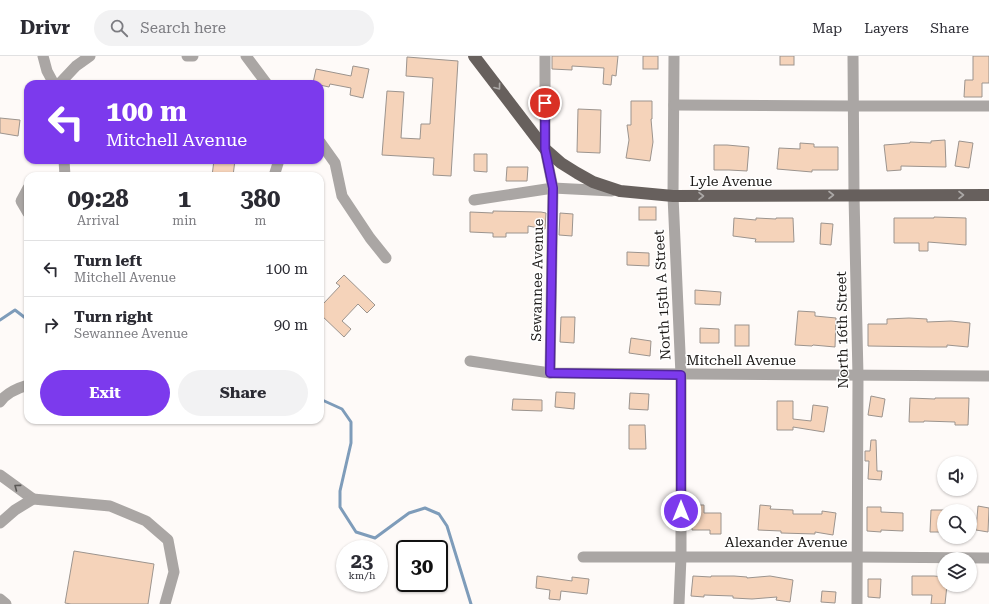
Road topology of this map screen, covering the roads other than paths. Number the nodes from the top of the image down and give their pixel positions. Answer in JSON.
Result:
{"nodes":[{"id":1,"x":42,"y":56,"type":"edge"},
{"id":2,"x":90,"y":56,"type":"edge"},
{"id":3,"x":187,"y":56,"type":"edge"},
{"id":4,"x":193,"y":56,"type":"edge"},
{"id":5,"x":246,"y":56,"type":"edge"},
{"id":6,"x":474,"y":56,"type":"edge"},
{"id":7,"x":545,"y":56,"type":"edge"},
{"id":8,"x":674,"y":56,"type":"edge"},
{"id":9,"x":853,"y":56,"type":"edge"},
{"id":10,"x":52,"y":80,"type":"edge"},
{"id":11,"x":63,"y":80,"type":"edge"},
{"id":12,"x":264,"y":80,"type":"edge"},
{"id":13,"x":674,"y":104,"type":"junction"},
{"id":14,"x":853,"y":106,"type":"junction"},
{"id":15,"x":989,"y":106,"type":"edge"},
{"id":16,"x":324,"y":148,"type":"edge"},
{"id":17,"x":545,"y":149,"type":"junction"},
{"id":18,"x":553,"y":188,"type":"junction"},
{"id":19,"x":620,"y":191,"type":"junction"},
{"id":20,"x":24,"y":195,"type":"edge"},
{"id":21,"x":854,"y":195,"type":"junction"},
{"id":22,"x":989,"y":195,"type":"edge"},
{"id":23,"x":673,"y":196,"type":"junction"},
{"id":24,"x":474,"y":200,"type":"dead end"},
{"id":25,"x":24,"y":206,"type":"edge"},
{"id":26,"x":386,"y":258,"type":"dead end"},
{"id":27,"x":470,"y":360,"type":"dead end"},
{"id":28,"x":550,"y":373,"type":"junction"},
{"id":29,"x":681,"y":375,"type":"junction"},
{"id":30,"x":858,"y":376,"type":"junction"},
{"id":31,"x":989,"y":376,"type":"edge"},
{"id":32,"x":24,"y":386,"type":"edge"},
{"id":33,"x":0,"y":402,"type":"edge"},
{"id":34,"x":0,"y":474,"type":"edge"},
{"id":35,"x":33,"y":499,"type":"junction"},
{"id":36,"x":0,"y":523,"type":"edge"},
{"id":37,"x":583,"y":557,"type":"dead end"},
{"id":38,"x":681,"y":557,"type":"junction"},
{"id":39,"x":857,"y":557,"type":"junction"},
{"id":40,"x":989,"y":558,"type":"edge"},
{"id":41,"x":0,"y":599,"type":"edge"},
{"id":42,"x":6,"y":604,"type":"edge"},
{"id":43,"x":165,"y":604,"type":"edge"},
{"id":44,"x":679,"y":604,"type":"edge"},
{"id":45,"x":857,"y":604,"type":"edge"}],
"edges":[{"from":1,"to":10,"type":"street"},
{"from":2,"to":11,"type":"street"},
{"from":3,"to":4,"type":"street"},
{"from":5,"to":12,"type":"street"},
{"from":6,"to":17,"type":"main road","one_way":true},
{"from":7,"to":17,"type":"street","name":"Sewannee Avenue"},
{"from":8,"to":13,"type":"street","name":"North 15th A Street"},
{"from":9,"to":14,"type":"street","name":"North 16th Street"},
{"from":13,"to":14,"type":"street"},
{"from":13,"to":23,"type":"street","name":"North 15th A Street"},
{"from":14,"to":15,"type":"street"},
{"from":14,"to":21,"type":"street","name":"North 16th Street"},
{"from":16,"to":26,"type":"street"},
{"from":17,"to":18,"type":"street","name":"Sewannee Avenue"},
{"from":17,"to":19,"type":"main road"},
{"from":18,"to":19,"type":"street","name":"Lyle Avenue"},
{"from":18,"to":24,"type":"street","name":"Lyle Avenue"},
{"from":18,"to":28,"type":"street","name":"Sewannee Avenue"},
{"from":19,"to":23,"type":"main road","name":"Lyle Avenue"},
{"from":20,"to":25,"type":"street"},
{"from":21,"to":22,"type":"main road","name":"Lyle Avenue","one_way":true},
{"from":23,"to":21,"type":"main road","name":"Lyle Avenue","one_way":true},
{"from":21,"to":30,"type":"street","name":"North 16th Street"},
{"from":23,"to":29,"type":"street","name":"North 15th A Street"},
{"from":27,"to":28,"type":"street","name":"Mitchell Avenue"},
{"from":28,"to":29,"type":"street","name":"Mitchell Avenue"},
{"from":29,"to":30,"type":"street","name":"Mitchell Avenue"},
{"from":29,"to":38,"type":"street","name":"North 15th A Street"},
{"from":30,"to":31,"type":"street","name":"Mitchell Avenue"},
{"from":30,"to":39,"type":"street","name":"North 16th Street"},
{"from":32,"to":33,"type":"street"},
{"from":35,"to":34,"type":"street","one_way":true},
{"from":35,"to":36,"type":"street"},
{"from":35,"to":43,"type":"street"},
{"from":37,"to":38,"type":"street","name":"Alexander Avenue"},
{"from":38,"to":39,"type":"street","name":"Alexander Avenue"},
{"from":38,"to":44,"type":"street","name":"North 15th A Street"},
{"from":39,"to":40,"type":"street","name":"Alexander Avenue"},
{"from":39,"to":45,"type":"street","name":"North 16th Street"},
{"from":41,"to":42,"type":"street"}]}
